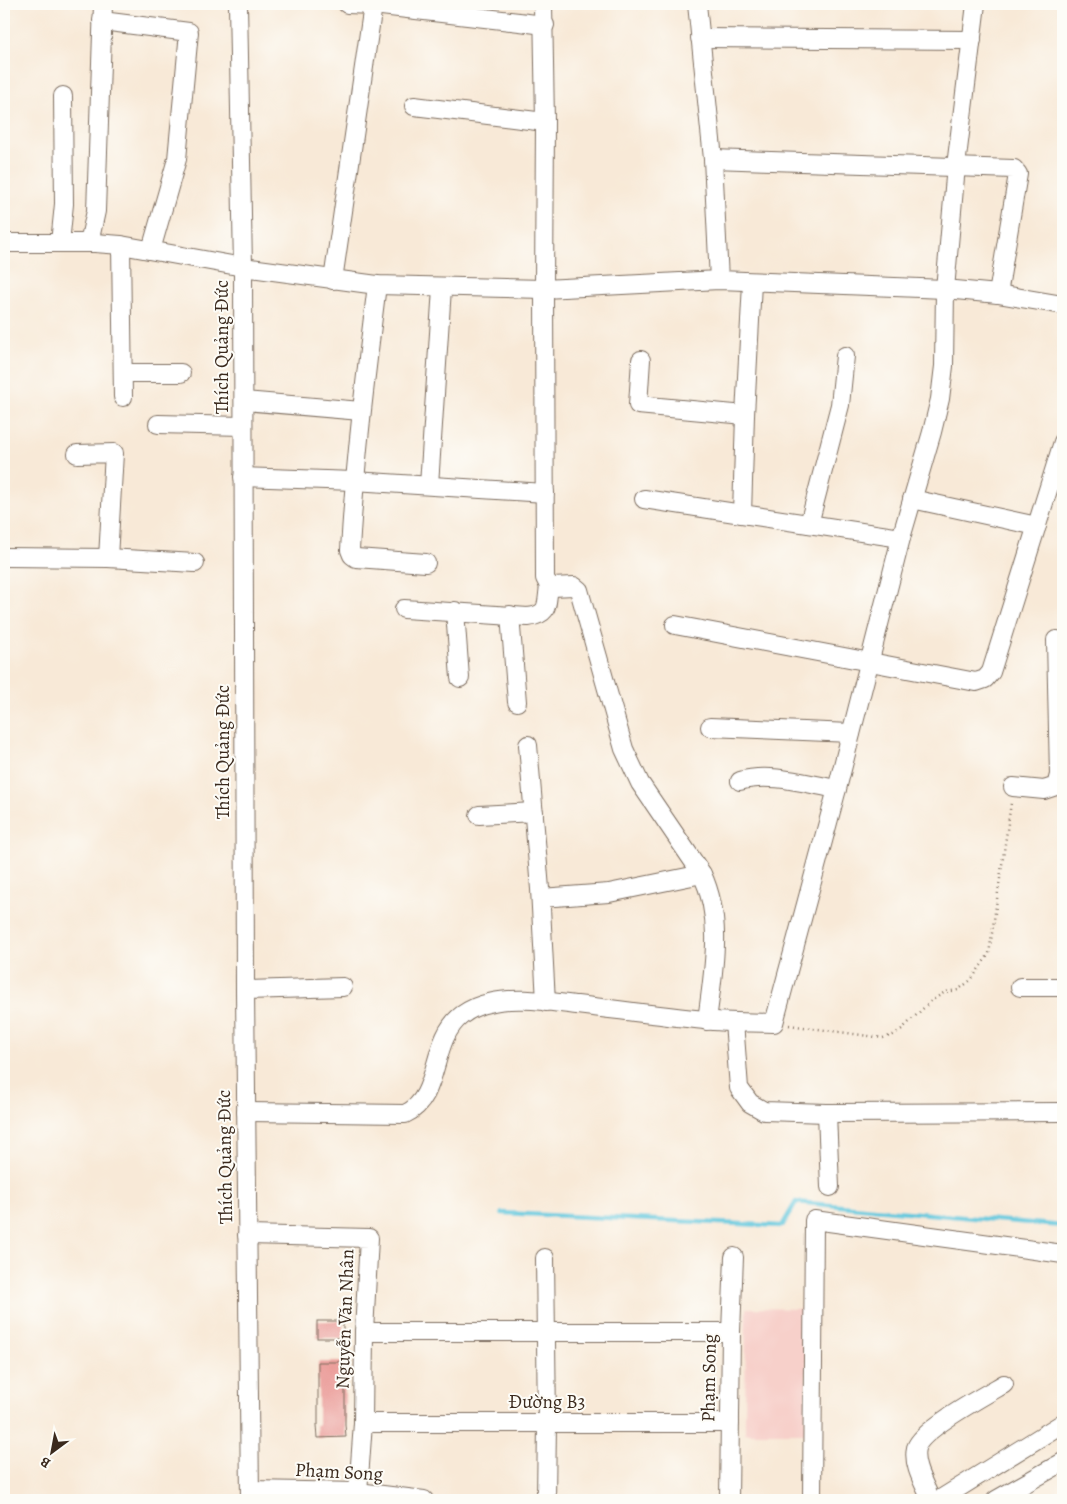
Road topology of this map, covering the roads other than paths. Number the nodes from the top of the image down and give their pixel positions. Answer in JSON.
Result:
{"nodes":[{"id":1,"x":238,"y":4,"type":"edge"},
{"id":2,"x":347,"y":4,"type":"edge"},
{"id":3,"x":543,"y":4,"type":"edge"},
{"id":4,"x":696,"y":4,"type":"edge"},
{"id":5,"x":976,"y":4,"type":"edge"},
{"id":6,"x":373,"y":5,"type":"junction"},
{"id":7,"x":399,"y":6,"type":"edge"},
{"id":8,"x":102,"y":12,"type":"edge"},
{"id":9,"x":544,"y":25,"type":"junction"},
{"id":10,"x":700,"y":38,"type":"junction"},
{"id":11,"x":972,"y":40,"type":"junction"},
{"id":12,"x":63,"y":96,"type":"dead end"},
{"id":13,"x":414,"y":106,"type":"dead end"},
{"id":14,"x":546,"y":122,"type":"junction"},
{"id":15,"x":713,"y":159,"type":"junction"},
{"id":16,"x":956,"y":166,"type":"junction"},
{"id":17,"x":4,"y":243,"type":"edge"},
{"id":18,"x":60,"y":243,"type":"junction"},
{"id":19,"x":88,"y":243,"type":"junction"},
{"id":20,"x":120,"y":245,"type":"junction"},
{"id":21,"x":151,"y":250,"type":"junction"},
{"id":22,"x":243,"y":267,"type":"junction"},
{"id":23,"x":333,"y":280,"type":"junction"},
{"id":24,"x":719,"y":280,"type":"junction"},
{"id":25,"x":752,"y":283,"type":"junction"},
{"id":26,"x":377,"y":285,"type":"junction"},
{"id":27,"x":442,"y":288,"type":"junction"},
{"id":28,"x":544,"y":289,"type":"junction"},
{"id":29,"x":945,"y":289,"type":"junction"},
{"id":30,"x":998,"y":294,"type":"junction"},
{"id":31,"x":1063,"y":305,"type":"edge"},
{"id":32,"x":845,"y":356,"type":"dead end"},
{"id":33,"x":641,"y":360,"type":"dead end"},
{"id":34,"x":123,"y":372,"type":"junction"},
{"id":35,"x":181,"y":374,"type":"dead end"},
{"id":36,"x":124,"y":397,"type":"dead end"},
{"id":37,"x":244,"y":401,"type":"junction"},
{"id":38,"x":361,"y":412,"type":"junction"},
{"id":39,"x":745,"y":415,"type":"junction"},
{"id":40,"x":158,"y":424,"type":"dead end"},
{"id":41,"x":243,"y":426,"type":"junction"},
{"id":42,"x":1063,"y":442,"type":"edge"},
{"id":43,"x":78,"y":454,"type":"dead end"},
{"id":44,"x":1061,"y":462,"type":"edge"},
{"id":45,"x":243,"y":477,"type":"junction"},
{"id":46,"x":354,"y":481,"type":"junction"},
{"id":47,"x":428,"y":485,"type":"junction"},
{"id":48,"x":545,"y":493,"type":"junction"},
{"id":49,"x":644,"y":499,"type":"dead end"},
{"id":50,"x":912,"y":500,"type":"junction"},
{"id":51,"x":742,"y":514,"type":"junction"},
{"id":52,"x":809,"y":524,"type":"junction"},
{"id":53,"x":1037,"y":526,"type":"junction"},
{"id":54,"x":901,"y":538,"type":"junction"},
{"id":55,"x":4,"y":557,"type":"edge"},
{"id":56,"x":108,"y":558,"type":"junction"},
{"id":57,"x":195,"y":563,"type":"dead end"},
{"id":58,"x":426,"y":563,"type":"dead end"},
{"id":59,"x":549,"y":586,"type":"junction"},
{"id":60,"x":404,"y":609,"type":"dead end"},
{"id":61,"x":455,"y":611,"type":"junction"},
{"id":62,"x":510,"y":615,"type":"junction"},
{"id":63,"x":675,"y":625,"type":"dead end"},
{"id":64,"x":1060,"y":640,"type":"edge"},
{"id":65,"x":870,"y":662,"type":"junction"},
{"id":66,"x":460,"y":678,"type":"dead end"},
{"id":67,"x":516,"y":702,"type":"dead end"},
{"id":68,"x":710,"y":727,"type":"dead end"},
{"id":69,"x":851,"y":734,"type":"junction"},
{"id":70,"x":528,"y":745,"type":"dead end"},
{"id":71,"x":740,"y":781,"type":"dead end"},
{"id":72,"x":1013,"y":787,"type":"road end"},
{"id":73,"x":837,"y":789,"type":"junction"},
{"id":74,"x":534,"y":812,"type":"junction"},
{"id":75,"x":479,"y":815,"type":"dead end"},
{"id":76,"x":702,"y":874,"type":"junction"},
{"id":77,"x":541,"y":898,"type":"junction"},
{"id":78,"x":342,"y":987,"type":"dead end"},
{"id":79,"x":1020,"y":987,"type":"dead end"},
{"id":80,"x":1063,"y":987,"type":"edge"},
{"id":81,"x":245,"y":990,"type":"junction"},
{"id":82,"x":546,"y":1002,"type":"junction"},
{"id":83,"x":707,"y":1021,"type":"junction"},
{"id":84,"x":734,"y":1022,"type":"junction"},
{"id":85,"x":246,"y":1112,"type":"junction"},
{"id":86,"x":1063,"y":1112,"type":"edge"},
{"id":87,"x":827,"y":1114,"type":"junction"},
{"id":88,"x":830,"y":1187,"type":"dead end"},
{"id":89,"x":247,"y":1234,"type":"junction"},
{"id":90,"x":1063,"y":1254,"type":"edge"},
{"id":91,"x":734,"y":1257,"type":"dead end"},
{"id":92,"x":545,"y":1258,"type":"dead end"},
{"id":93,"x":364,"y":1332,"type":"junction"},
{"id":94,"x":545,"y":1332,"type":"junction"},
{"id":95,"x":731,"y":1332,"type":"junction"},
{"id":96,"x":1004,"y":1384,"type":"dead end"},
{"id":97,"x":363,"y":1423,"type":"junction"},
{"id":98,"x":547,"y":1423,"type":"junction"},
{"id":99,"x":730,"y":1423,"type":"junction"},
{"id":100,"x":1063,"y":1423,"type":"edge"},
{"id":101,"x":1063,"y":1462,"type":"edge"},
{"id":102,"x":358,"y":1492,"type":"junction"},
{"id":103,"x":250,"y":1495,"type":"edge"},
{"id":104,"x":424,"y":1500,"type":"edge"},
{"id":105,"x":546,"y":1500,"type":"edge"},
{"id":106,"x":729,"y":1500,"type":"edge"},
{"id":107,"x":812,"y":1500,"type":"edge"},
{"id":108,"x":931,"y":1500,"type":"edge"},
{"id":109,"x":939,"y":1500,"type":"edge"},
{"id":110,"x":996,"y":1500,"type":"edge"}],
"edges":[{"from":1,"to":22,"type":"street","name":"Thích Quảng Đức"},
{"from":2,"to":6,"type":"street"},
{"from":3,"to":9,"type":"street"},
{"from":4,"to":10,"type":"street"},
{"from":5,"to":11,"type":"street"},
{"from":6,"to":7,"type":"street"},
{"from":6,"to":23,"type":"street"},
{"from":7,"to":9,"type":"street"},
{"from":8,"to":19,"type":"street"},
{"from":8,"to":21,"type":"street"},
{"from":9,"to":14,"type":"street"},
{"from":10,"to":11,"type":"street"},
{"from":10,"to":15,"type":"street"},
{"from":11,"to":16,"type":"street"},
{"from":12,"to":18,"type":"street"},
{"from":13,"to":14,"type":"street"},
{"from":14,"to":28,"type":"street"},
{"from":15,"to":16,"type":"street"},
{"from":15,"to":24,"type":"street"},
{"from":16,"to":29,"type":"street"},
{"from":16,"to":30,"type":"street"},
{"from":17,"to":18,"type":"street"},
{"from":18,"to":19,"type":"street"},
{"from":19,"to":20,"type":"street"},
{"from":20,"to":21,"type":"street"},
{"from":20,"to":34,"type":"street"},
{"from":21,"to":22,"type":"street"},
{"from":22,"to":23,"type":"street"},
{"from":22,"to":37,"type":"street","name":"Thích Quảng Đức"},
{"from":23,"to":26,"type":"street"},
{"from":24,"to":25,"type":"street"},
{"from":24,"to":28,"type":"street"},
{"from":25,"to":29,"type":"street"},
{"from":25,"to":39,"type":"street"},
{"from":26,"to":27,"type":"street"},
{"from":26,"to":38,"type":"street"},
{"from":27,"to":28,"type":"street"},
{"from":27,"to":47,"type":"street"},
{"from":28,"to":48,"type":"street"},
{"from":29,"to":30,"type":"street"},
{"from":29,"to":50,"type":"street"},
{"from":30,"to":31,"type":"street"},
{"from":32,"to":52,"type":"street"},
{"from":33,"to":39,"type":"street"},
{"from":34,"to":35,"type":"street"},
{"from":34,"to":36,"type":"street"},
{"from":37,"to":38,"type":"street"},
{"from":37,"to":41,"type":"street","name":"Thích Quảng Đức"},
{"from":38,"to":46,"type":"street"},
{"from":39,"to":51,"type":"street"},
{"from":40,"to":41,"type":"street"},
{"from":41,"to":45,"type":"street","name":"Thích Quảng Đức"},
{"from":42,"to":44,"type":"street"},
{"from":43,"to":56,"type":"street"},
{"from":44,"to":53,"type":"street"},
{"from":45,"to":46,"type":"street"},
{"from":45,"to":81,"type":"street","name":"Thích Quảng Đức"},
{"from":46,"to":47,"type":"street"},
{"from":46,"to":58,"type":"street"},
{"from":47,"to":48,"type":"street"},
{"from":48,"to":59,"type":"street"},
{"from":49,"to":51,"type":"street"},
{"from":50,"to":53,"type":"street"},
{"from":50,"to":54,"type":"street"},
{"from":51,"to":52,"type":"street"},
{"from":52,"to":54,"type":"street"},
{"from":53,"to":65,"type":"street"},
{"from":54,"to":65,"type":"street"},
{"from":55,"to":56,"type":"street"},
{"from":56,"to":57,"type":"street"},
{"from":59,"to":62,"type":"street"},
{"from":59,"to":76,"type":"street"},
{"from":60,"to":61,"type":"street"},
{"from":61,"to":62,"type":"street"},
{"from":61,"to":66,"type":"street"},
{"from":62,"to":67,"type":"street"},
{"from":63,"to":65,"type":"street"},
{"from":64,"to":72,"type":"street"},
{"from":65,"to":69,"type":"street"},
{"from":68,"to":69,"type":"street"},
{"from":69,"to":73,"type":"street"},
{"from":70,"to":74,"type":"street"},
{"from":71,"to":73,"type":"street"},
{"from":73,"to":84,"type":"street"},
{"from":74,"to":75,"type":"street"},
{"from":74,"to":77,"type":"street"},
{"from":76,"to":77,"type":"street"},
{"from":76,"to":83,"type":"street"},
{"from":77,"to":82,"type":"street"},
{"from":78,"to":81,"type":"street"},
{"from":79,"to":80,"type":"street"},
{"from":81,"to":85,"type":"street","name":"Thích Quảng Đức"},
{"from":82,"to":83,"type":"street"},
{"from":82,"to":85,"type":"street"},
{"from":83,"to":84,"type":"street"},
{"from":84,"to":87,"type":"street"},
{"from":85,"to":89,"type":"street","name":"Thích Quảng Đức"},
{"from":86,"to":87,"type":"street"},
{"from":87,"to":88,"type":"street"},
{"from":89,"to":93,"type":"street","name":"Nguyễn Văn Nhân"},
{"from":89,"to":103,"type":"street","name":"Thích Quảng Đức"},
{"from":90,"to":107,"type":"street"},
{"from":91,"to":95,"type":"street","name":"Phạm Song"},
{"from":92,"to":94,"type":"street"},
{"from":93,"to":94,"type":"street"},
{"from":93,"to":97,"type":"street","name":"Nguyễn Văn Nhân"},
{"from":94,"to":95,"type":"street"},
{"from":94,"to":98,"type":"street"},
{"from":95,"to":99,"type":"street","name":"Phạm Song"},
{"from":96,"to":108,"type":"street"},
{"from":97,"to":98,"type":"street","name":"Đường B3"},
{"from":97,"to":102,"type":"street","name":"Nguyễn Văn Nhân"},
{"from":98,"to":99,"type":"street","name":"Đường B3"},
{"from":98,"to":105,"type":"street"},
{"from":99,"to":106,"type":"street","name":"Phạm Song"},
{"from":100,"to":109,"type":"street"},
{"from":101,"to":110,"type":"street"},
{"from":102,"to":103,"type":"street","name":"Phạm Song"},
{"from":102,"to":104,"type":"street","name":"Phạm Song"}]}
